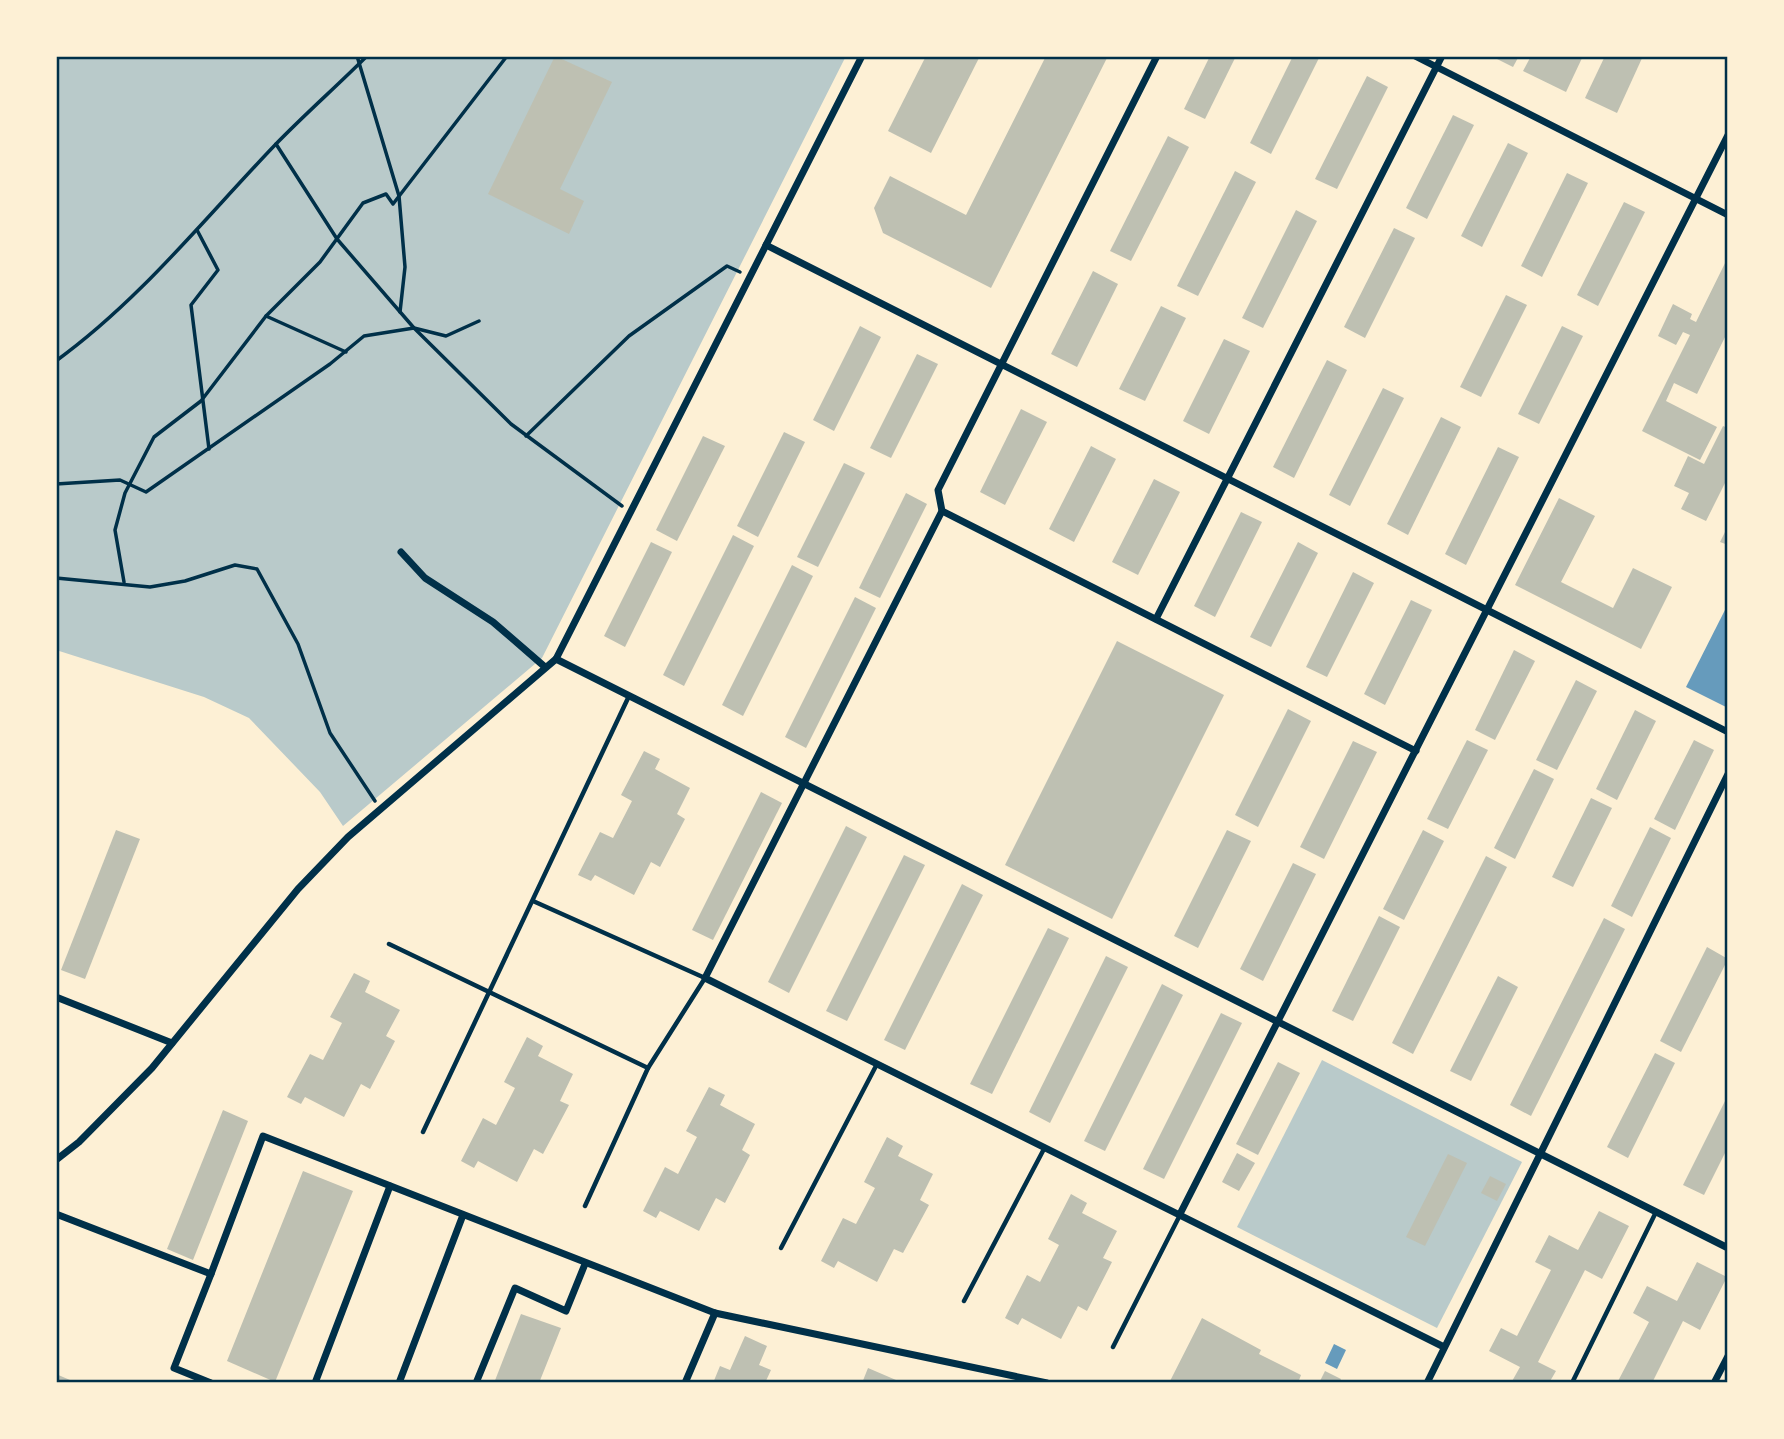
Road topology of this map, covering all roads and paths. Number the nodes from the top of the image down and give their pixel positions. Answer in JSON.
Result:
{"nodes":[{"id":1,"x":356,"y":56,"type":"edge"},
{"id":2,"x":367,"y":56,"type":"edge"},
{"id":3,"x":507,"y":56,"type":"edge"},
{"id":4,"x":862,"y":56,"type":"edge"},
{"id":5,"x":1157,"y":56,"type":"edge"},
{"id":6,"x":1415,"y":56,"type":"edge"},
{"id":7,"x":1442,"y":56,"type":"edge"},
{"id":8,"x":360,"y":63,"type":"junction"},
{"id":9,"x":1436,"y":67,"type":"junction"},
{"id":10,"x":1728,"y":135,"type":"edge"},
{"id":11,"x":276,"y":144,"type":"junction"},
{"id":12,"x":399,"y":196,"type":"junction"},
{"id":13,"x":1696,"y":198,"type":"junction"},
{"id":14,"x":1728,"y":215,"type":"edge"},
{"id":15,"x":197,"y":230,"type":"junction"},
{"id":16,"x":337,"y":239,"type":"junction"},
{"id":17,"x":766,"y":244,"type":"junction"},
{"id":18,"x":750,"y":276,"type":"junction"},
{"id":19,"x":400,"y":312,"type":"junction"},
{"id":20,"x":266,"y":316,"type":"junction"},
{"id":21,"x":479,"y":321,"type":"dead end"},
{"id":22,"x":414,"y":328,"type":"junction"},
{"id":23,"x":346,"y":352,"type":"junction"},
{"id":24,"x":56,"y":361,"type":"edge"},
{"id":25,"x":1001,"y":363,"type":"junction"},
{"id":26,"x":203,"y":399,"type":"junction"},
{"id":27,"x":526,"y":436,"type":"junction"},
{"id":28,"x":209,"y":449,"type":"junction"},
{"id":29,"x":1228,"y":478,"type":"junction"},
{"id":30,"x":56,"y":484,"type":"edge"},
{"id":31,"x":129,"y":485,"type":"junction"},
{"id":32,"x":942,"y":511,"type":"junction"},
{"id":33,"x":630,"y":512,"type":"junction"},
{"id":34,"x":401,"y":552,"type":"dead end"},
{"id":35,"x":56,"y":578,"type":"edge"},
{"id":36,"x":124,"y":582,"type":"junction"},
{"id":37,"x":1487,"y":610,"type":"junction"},
{"id":38,"x":1156,"y":619,"type":"junction"},
{"id":39,"x":556,"y":659,"type":"junction"},
{"id":40,"x":545,"y":667,"type":"junction"},
{"id":41,"x":629,"y":695,"type":"junction"},
{"id":42,"x":1728,"y":732,"type":"edge"},
{"id":43,"x":1416,"y":751,"type":"junction"},
{"id":44,"x":1728,"y":774,"type":"edge"},
{"id":45,"x":804,"y":782,"type":"junction"},
{"id":46,"x":380,"y":809,"type":"junction"},
{"id":47,"x":533,"y":901,"type":"junction"},
{"id":48,"x":388,"y":944,"type":"dead end"},
{"id":49,"x":705,"y":978,"type":"junction"},
{"id":50,"x":489,"y":991,"type":"junction"},
{"id":51,"x":56,"y":997,"type":"edge"},
{"id":52,"x":1278,"y":1022,"type":"junction"},
{"id":53,"x":173,"y":1043,"type":"junction"},
{"id":54,"x":877,"y":1064,"type":"junction"},
{"id":55,"x":648,"y":1068,"type":"junction"},
{"id":56,"x":423,"y":1132,"type":"dead end"},
{"id":57,"x":1045,"y":1147,"type":"junction"},
{"id":58,"x":1540,"y":1155,"type":"junction"},
{"id":59,"x":56,"y":1160,"type":"edge"},
{"id":60,"x":390,"y":1186,"type":"junction"},
{"id":61,"x":585,"y":1206,"type":"dead end"},
{"id":62,"x":1656,"y":1212,"type":"junction"},
{"id":63,"x":56,"y":1214,"type":"edge"},
{"id":64,"x":1180,"y":1214,"type":"junction"},
{"id":65,"x":463,"y":1215,"type":"junction"},
{"id":66,"x":781,"y":1248,"type":"dead end"},
{"id":67,"x":1728,"y":1248,"type":"edge"},
{"id":68,"x":585,"y":1264,"type":"junction"},
{"id":69,"x":211,"y":1274,"type":"junction"},
{"id":70,"x":964,"y":1301,"type":"dead end"},
{"id":71,"x":715,"y":1313,"type":"junction"},
{"id":72,"x":1113,"y":1347,"type":"dead end"},
{"id":73,"x":1444,"y":1348,"type":"junction"},
{"id":74,"x":1728,"y":1356,"type":"edge"},
{"id":75,"x":211,"y":1383,"type":"edge"},
{"id":76,"x":315,"y":1383,"type":"edge"},
{"id":77,"x":399,"y":1383,"type":"edge"},
{"id":78,"x":476,"y":1383,"type":"edge"},
{"id":79,"x":685,"y":1383,"type":"edge"},
{"id":80,"x":1047,"y":1383,"type":"edge"},
{"id":81,"x":1427,"y":1383,"type":"edge"},
{"id":82,"x":1572,"y":1383,"type":"edge"},
{"id":83,"x":1714,"y":1383,"type":"edge"}],
"edges":[{"from":1,"to":8,"type":"path"},
{"from":2,"to":8,"type":"path"},
{"from":3,"to":12,"type":"path"},
{"from":4,"to":17,"type":"street"},
{"from":5,"to":25,"type":"street"},
{"from":6,"to":9,"type":"street"},
{"from":7,"to":9,"type":"street"},
{"from":8,"to":11,"type":"path"},
{"from":8,"to":12,"type":"path"},
{"from":9,"to":13,"type":"street"},
{"from":9,"to":29,"type":"street"},
{"from":10,"to":13,"type":"street"},
{"from":11,"to":15,"type":"path"},
{"from":11,"to":16,"type":"path"},
{"from":12,"to":16,"type":"path"},
{"from":12,"to":19,"type":"path"},
{"from":13,"to":14,"type":"street"},
{"from":13,"to":37,"type":"street"},
{"from":15,"to":24,"type":"path"},
{"from":15,"to":26,"type":"path"},
{"from":16,"to":19,"type":"path"},
{"from":16,"to":20,"type":"path"},
{"from":17,"to":18,"type":"street"},
{"from":17,"to":25,"type":"street"},
{"from":18,"to":27,"type":"path"},
{"from":18,"to":33,"type":"street"},
{"from":19,"to":22,"type":"path"},
{"from":20,"to":23,"type":"path"},
{"from":20,"to":26,"type":"path"},
{"from":21,"to":22,"type":"path"},
{"from":22,"to":23,"type":"path"},
{"from":22,"to":27,"type":"path"},
{"from":23,"to":28,"type":"path"},
{"from":25,"to":29,"type":"street"},
{"from":25,"to":32,"type":"street"},
{"from":26,"to":28,"type":"path"},
{"from":26,"to":31,"type":"path"},
{"from":27,"to":33,"type":"path"},
{"from":28,"to":31,"type":"path"},
{"from":29,"to":37,"type":"street"},
{"from":29,"to":38,"type":"street"},
{"from":30,"to":31,"type":"path"},
{"from":31,"to":36,"type":"path"},
{"from":32,"to":38,"type":"street"},
{"from":32,"to":45,"type":"street"},
{"from":33,"to":39,"type":"street"},
{"from":34,"to":40,"type":"street"},
{"from":35,"to":36,"type":"path"},
{"from":36,"to":46,"type":"path"},
{"from":37,"to":42,"type":"street"},
{"from":37,"to":43,"type":"street"},
{"from":38,"to":43,"type":"street"},
{"from":39,"to":40,"type":"street"},
{"from":39,"to":41,"type":"street"},
{"from":40,"to":46,"type":"street"},
{"from":41,"to":45,"type":"street"},
{"from":41,"to":47,"type":"lane"},
{"from":43,"to":52,"type":"street"},
{"from":44,"to":58,"type":"street"},
{"from":45,"to":49,"type":"street"},
{"from":45,"to":52,"type":"street"},
{"from":46,"to":53,"type":"street"},
{"from":47,"to":49,"type":"lane"},
{"from":47,"to":50,"type":"lane"},
{"from":48,"to":50,"type":"lane"},
{"from":49,"to":54,"type":"street"},
{"from":49,"to":55,"type":"lane"},
{"from":50,"to":55,"type":"lane"},
{"from":50,"to":56,"type":"lane"},
{"from":51,"to":53,"type":"street"},
{"from":52,"to":58,"type":"street"},
{"from":52,"to":64,"type":"street"},
{"from":53,"to":59,"type":"street"},
{"from":54,"to":57,"type":"street"},
{"from":54,"to":66,"type":"lane"},
{"from":55,"to":61,"type":"lane"},
{"from":57,"to":64,"type":"street"},
{"from":57,"to":70,"type":"lane"},
{"from":58,"to":62,"type":"street"},
{"from":58,"to":73,"type":"street"},
{"from":60,"to":65,"type":"street"},
{"from":60,"to":69,"type":"street"},
{"from":60,"to":76,"type":"street"},
{"from":62,"to":67,"type":"street"},
{"from":62,"to":82,"type":"lane"},
{"from":63,"to":69,"type":"street"},
{"from":64,"to":72,"type":"lane"},
{"from":64,"to":73,"type":"street"},
{"from":65,"to":68,"type":"street"},
{"from":65,"to":77,"type":"street"},
{"from":68,"to":71,"type":"street"},
{"from":68,"to":78,"type":"street"},
{"from":69,"to":75,"type":"street"},
{"from":71,"to":79,"type":"street"},
{"from":71,"to":80,"type":"street"},
{"from":73,"to":81,"type":"street"},
{"from":74,"to":83,"type":"street"}]}
